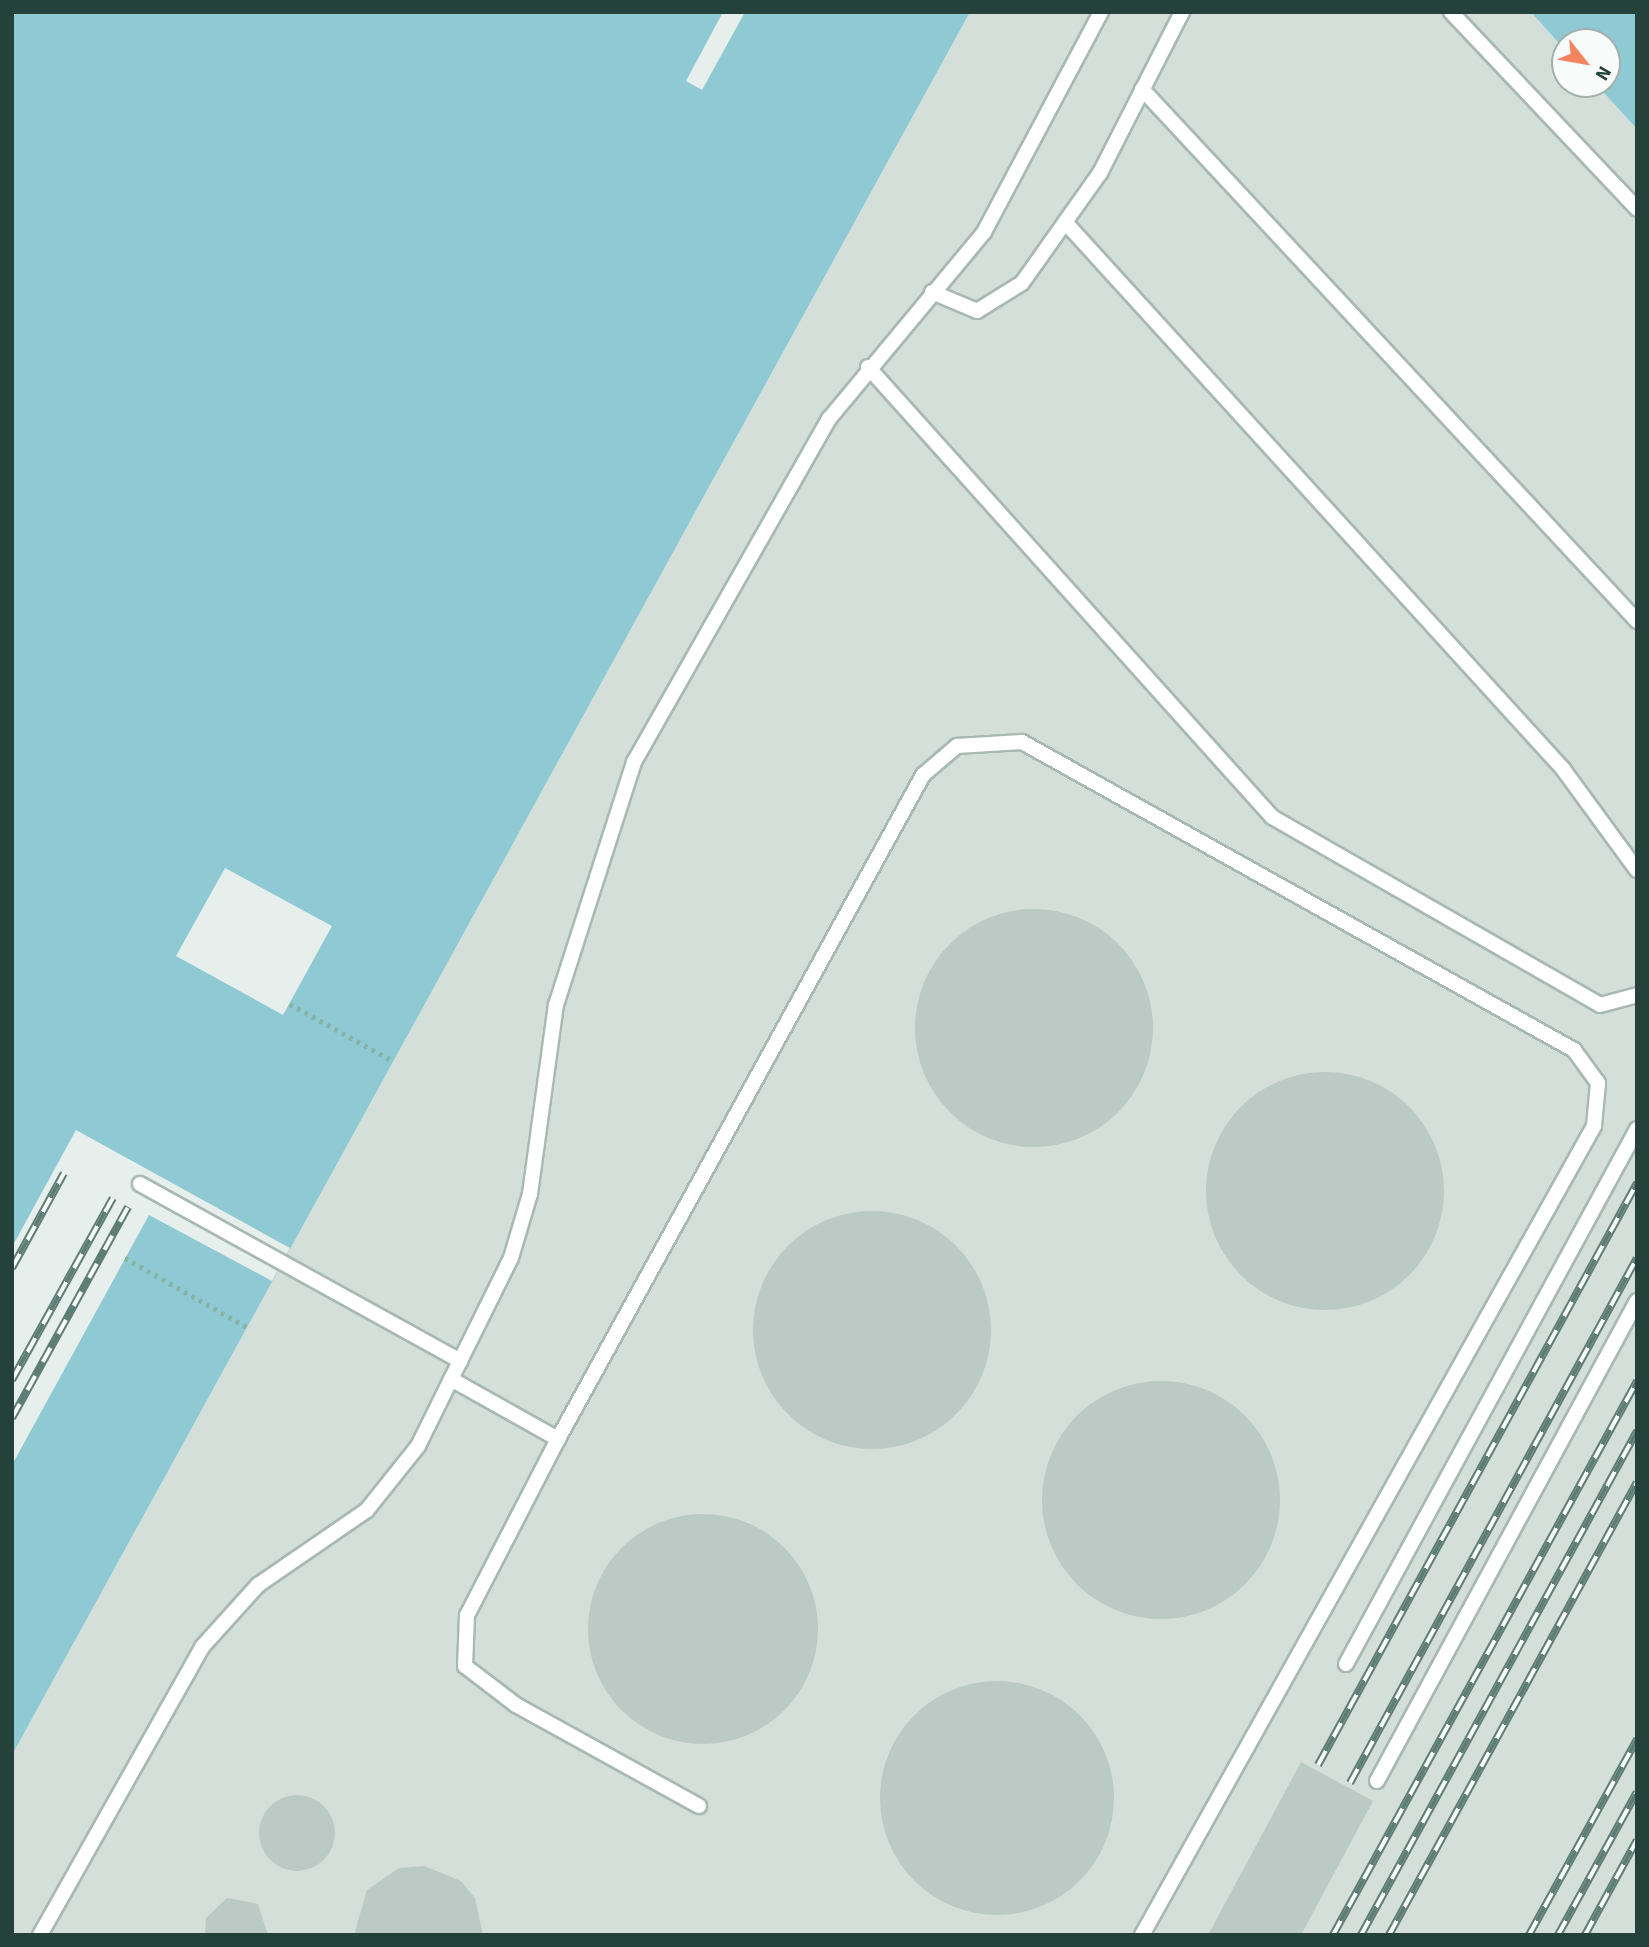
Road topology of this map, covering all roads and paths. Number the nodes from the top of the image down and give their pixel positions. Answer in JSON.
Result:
{"nodes":[{"id":1,"x":1101,"y":12,"type":"edge"},
{"id":2,"x":1182,"y":12,"type":"edge"},
{"id":3,"x":1451,"y":12,"type":"edge"},
{"id":4,"x":1143,"y":89,"type":"junction"},
{"id":5,"x":1637,"y":208,"type":"edge"},
{"id":6,"x":1065,"y":222,"type":"junction"},
{"id":7,"x":932,"y":292,"type":"junction"},
{"id":8,"x":868,"y":367,"type":"junction"},
{"id":9,"x":1637,"y":621,"type":"edge"},
{"id":10,"x":1637,"y":870,"type":"edge"},
{"id":11,"x":1637,"y":995,"type":"edge"},
{"id":12,"x":290,"y":1004,"type":"dead end"},
{"id":13,"x":393,"y":1061,"type":"dead end"},
{"id":14,"x":1637,"y":1129,"type":"edge"},
{"id":15,"x":140,"y":1184,"type":"dead end"},
{"id":16,"x":125,"y":1258,"type":"dead end"},
{"id":17,"x":1637,"y":1301,"type":"edge"},
{"id":18,"x":247,"y":1327,"type":"dead end"},
{"id":19,"x":460,"y":1361,"type":"junction"},
{"id":20,"x":451,"y":1379,"type":"junction"},
{"id":21,"x":558,"y":1439,"type":"junction"},
{"id":22,"x":1346,"y":1664,"type":"dead end"},
{"id":23,"x":1377,"y":1781,"type":"dead end"},
{"id":24,"x":699,"y":1806,"type":"dead end"},
{"id":25,"x":40,"y":1935,"type":"edge"},
{"id":26,"x":1142,"y":1935,"type":"edge"}],
"edges":[{"from":1,"to":7,"type":"lane"},
{"from":2,"to":4,"type":"lane"},
{"from":3,"to":5,"type":"lane"},
{"from":4,"to":6,"type":"lane"},
{"from":4,"to":9,"type":"lane"},
{"from":6,"to":7,"type":"lane"},
{"from":6,"to":10,"type":"lane"},
{"from":7,"to":8,"type":"lane"},
{"from":8,"to":11,"type":"lane"},
{"from":8,"to":19,"type":"lane"},
{"from":12,"to":13,"type":"path"},
{"from":14,"to":22,"type":"lane"},
{"from":15,"to":19,"type":"lane"},
{"from":16,"to":18,"type":"path"},
{"from":17,"to":23,"type":"lane"},
{"from":19,"to":20,"type":"lane"},
{"from":20,"to":21,"type":"lane"},
{"from":20,"to":25,"type":"lane"},
{"from":21,"to":24,"type":"lane"},
{"from":21,"to":26,"type":"lane"}]}
